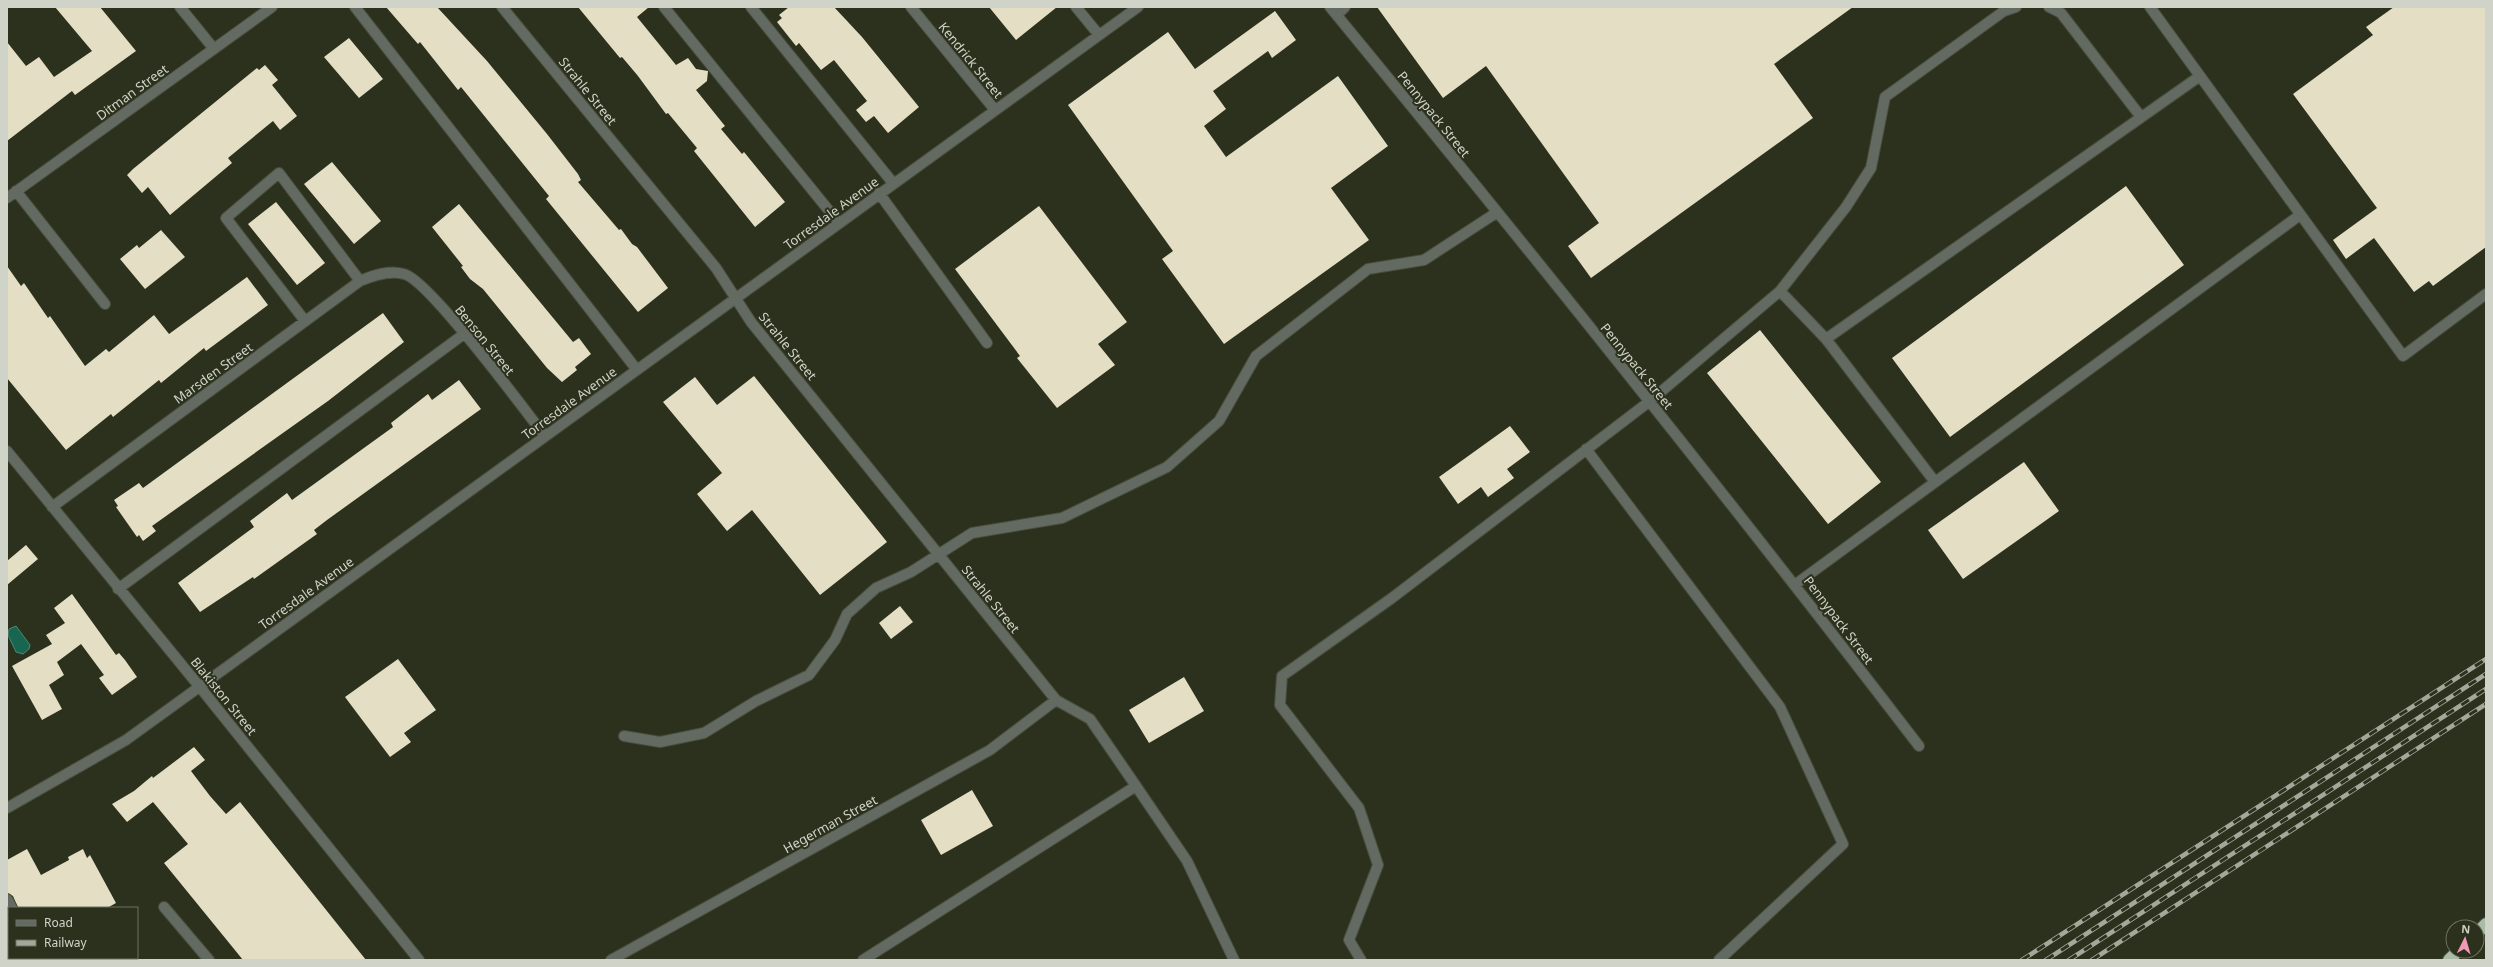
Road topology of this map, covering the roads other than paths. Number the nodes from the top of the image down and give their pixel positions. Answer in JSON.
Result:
{"nodes":[{"id":1,"x":180,"y":7,"type":"edge"},
{"id":2,"x":272,"y":7,"type":"edge"},
{"id":3,"x":355,"y":7,"type":"edge"},
{"id":4,"x":502,"y":7,"type":"edge"},
{"id":5,"x":664,"y":7,"type":"edge"},
{"id":6,"x":751,"y":7,"type":"edge"},
{"id":7,"x":911,"y":7,"type":"edge"},
{"id":8,"x":1076,"y":7,"type":"edge"},
{"id":9,"x":1138,"y":7,"type":"edge"},
{"id":10,"x":1330,"y":7,"type":"edge"},
{"id":11,"x":1345,"y":7,"type":"edge"},
{"id":12,"x":2016,"y":7,"type":"edge"},
{"id":13,"x":2049,"y":7,"type":"edge"},
{"id":14,"x":2150,"y":7,"type":"edge"},
{"id":15,"x":1337,"y":15,"type":"junction"},
{"id":16,"x":1099,"y":35,"type":"junction"},
{"id":17,"x":214,"y":49,"type":"junction"},
{"id":18,"x":2200,"y":76,"type":"junction"},
{"id":19,"x":995,"y":110,"type":"junction"},
{"id":20,"x":2141,"y":117,"type":"junction"},
{"id":21,"x":893,"y":183,"type":"junction"},
{"id":22,"x":16,"y":192,"type":"junction"},
{"id":23,"x":879,"y":193,"type":"junction"},
{"id":24,"x":7,"y":198,"type":"edge"},
{"id":25,"x":1496,"y":213,"type":"junction"},
{"id":26,"x":2300,"y":215,"type":"junction"},
{"id":27,"x":839,"y":223,"type":"junction"},
{"id":28,"x":394,"y":273,"type":"joint"},
{"id":29,"x":360,"y":281,"type":"junction"},
{"id":30,"x":1780,"y":292,"type":"junction"},
{"id":31,"x":2486,"y":294,"type":"edge"},
{"id":32,"x":735,"y":298,"type":"junction"},
{"id":33,"x":105,"y":304,"type":"dead end"},
{"id":34,"x":305,"y":322,"type":"junction"},
{"id":35,"x":464,"y":334,"type":"junction"},
{"id":36,"x":1826,"y":339,"type":"junction"},
{"id":37,"x":987,"y":343,"type":"dead end"},
{"id":38,"x":637,"y":370,"type":"junction"},
{"id":39,"x":1650,"y":401,"type":"junction"},
{"id":40,"x":545,"y":436,"type":"junction"},
{"id":41,"x":1586,"y":449,"type":"junction"},
{"id":42,"x":7,"y":451,"type":"edge"},
{"id":43,"x":1935,"y":482,"type":"junction"},
{"id":44,"x":52,"y":507,"type":"junction"},
{"id":45,"x":938,"y":554,"type":"junction"},
{"id":46,"x":1796,"y":584,"type":"junction"},
{"id":47,"x":118,"y":589,"type":"junction"},
{"id":48,"x":199,"y":686,"type":"junction"},
{"id":49,"x":1056,"y":700,"type":"junction"},
{"id":50,"x":624,"y":736,"type":"dead end"},
{"id":51,"x":1919,"y":746,"type":"dead end"},
{"id":52,"x":1136,"y":786,"type":"junction"},
{"id":53,"x":7,"y":808,"type":"edge"},
{"id":54,"x":164,"y":907,"type":"dead end"},
{"id":55,"x":209,"y":960,"type":"edge"},
{"id":56,"x":418,"y":960,"type":"edge"},
{"id":57,"x":611,"y":960,"type":"edge"},
{"id":58,"x":863,"y":960,"type":"edge"},
{"id":59,"x":1234,"y":960,"type":"edge"},
{"id":60,"x":1361,"y":960,"type":"edge"},
{"id":61,"x":1718,"y":960,"type":"edge"}],
"edges":[{"from":1,"to":17,"type":"street"},
{"from":2,"to":17,"type":"street","name":"Ditman Street"},
{"from":3,"to":38,"type":"street"},
{"from":4,"to":32,"type":"street","name":"Strahle Street"},
{"from":5,"to":27,"type":"street"},
{"from":6,"to":21,"type":"street"},
{"from":7,"to":19,"type":"street","name":"Kendrick Street"},
{"from":8,"to":16,"type":"street"},
{"from":9,"to":16,"type":"street","name":"Torresdale Avenue"},
{"from":10,"to":15,"type":"street","name":"Pennypack Street"},
{"from":11,"to":15,"type":"street"},
{"from":12,"to":30,"type":"street"},
{"from":13,"to":20,"type":"street"},
{"from":14,"to":18,"type":"street"},
{"from":15,"to":25,"type":"street","name":"Pennypack Street"},
{"from":16,"to":19,"type":"street","name":"Torresdale Avenue"},
{"from":17,"to":22,"type":"street","name":"Ditman Street"},
{"from":18,"to":20,"type":"street"},
{"from":18,"to":26,"type":"street"},
{"from":19,"to":21,"type":"street","name":"Torresdale Avenue"},
{"from":20,"to":36,"type":"street"},
{"from":21,"to":23,"type":"street","name":"Torresdale Avenue"},
{"from":22,"to":24,"type":"street","name":"Ditman Street"},
{"from":22,"to":33,"type":"street"},
{"from":23,"to":27,"type":"street","name":"Torresdale Avenue"},
{"from":23,"to":37,"type":"street"},
{"from":25,"to":39,"type":"street","name":"Pennypack Street"},
{"from":25,"to":45,"type":"street"},
{"from":26,"to":31,"type":"street"},
{"from":26,"to":43,"type":"street"},
{"from":27,"to":32,"type":"street","name":"Torresdale Avenue"},
{"from":28,"to":29,"type":"street","name":"Marsden Street"},
{"from":28,"to":35,"type":"street","name":"Benson Street"},
{"from":29,"to":34,"type":"street","name":"Marsden Street"},
{"from":29,"to":34,"type":"street"},
{"from":30,"to":36,"type":"street"},
{"from":30,"to":39,"type":"street"},
{"from":32,"to":38,"type":"street","name":"Torresdale Avenue"},
{"from":32,"to":45,"type":"street","name":"Strahle Street"},
{"from":34,"to":44,"type":"street","name":"Marsden Street"},
{"from":35,"to":40,"type":"street","name":"Benson Street"},
{"from":35,"to":47,"type":"street"},
{"from":36,"to":43,"type":"street"},
{"from":38,"to":40,"type":"street","name":"Torresdale Avenue"},
{"from":39,"to":41,"type":"street"},
{"from":39,"to":46,"type":"street","name":"Pennypack Street"},
{"from":40,"to":48,"type":"street","name":"Torresdale Avenue"},
{"from":41,"to":60,"type":"street"},
{"from":41,"to":61,"type":"street"},
{"from":42,"to":44,"type":"street","name":"Blakiston Street"},
{"from":43,"to":46,"type":"street"},
{"from":44,"to":47,"type":"street","name":"Blakiston Street"},
{"from":45,"to":49,"type":"street","name":"Strahle Street"},
{"from":45,"to":50,"type":"street"},
{"from":46,"to":51,"type":"street","name":"Pennypack Street"},
{"from":47,"to":48,"type":"street","name":"Blakiston Street"},
{"from":48,"to":53,"type":"street","name":"Torresdale Avenue"},
{"from":48,"to":56,"type":"street","name":"Blakiston Street"},
{"from":49,"to":52,"type":"street"},
{"from":49,"to":57,"type":"street","name":"Hegerman Street"},
{"from":52,"to":58,"type":"street"},
{"from":52,"to":59,"type":"street"},
{"from":54,"to":55,"type":"street"}]}
